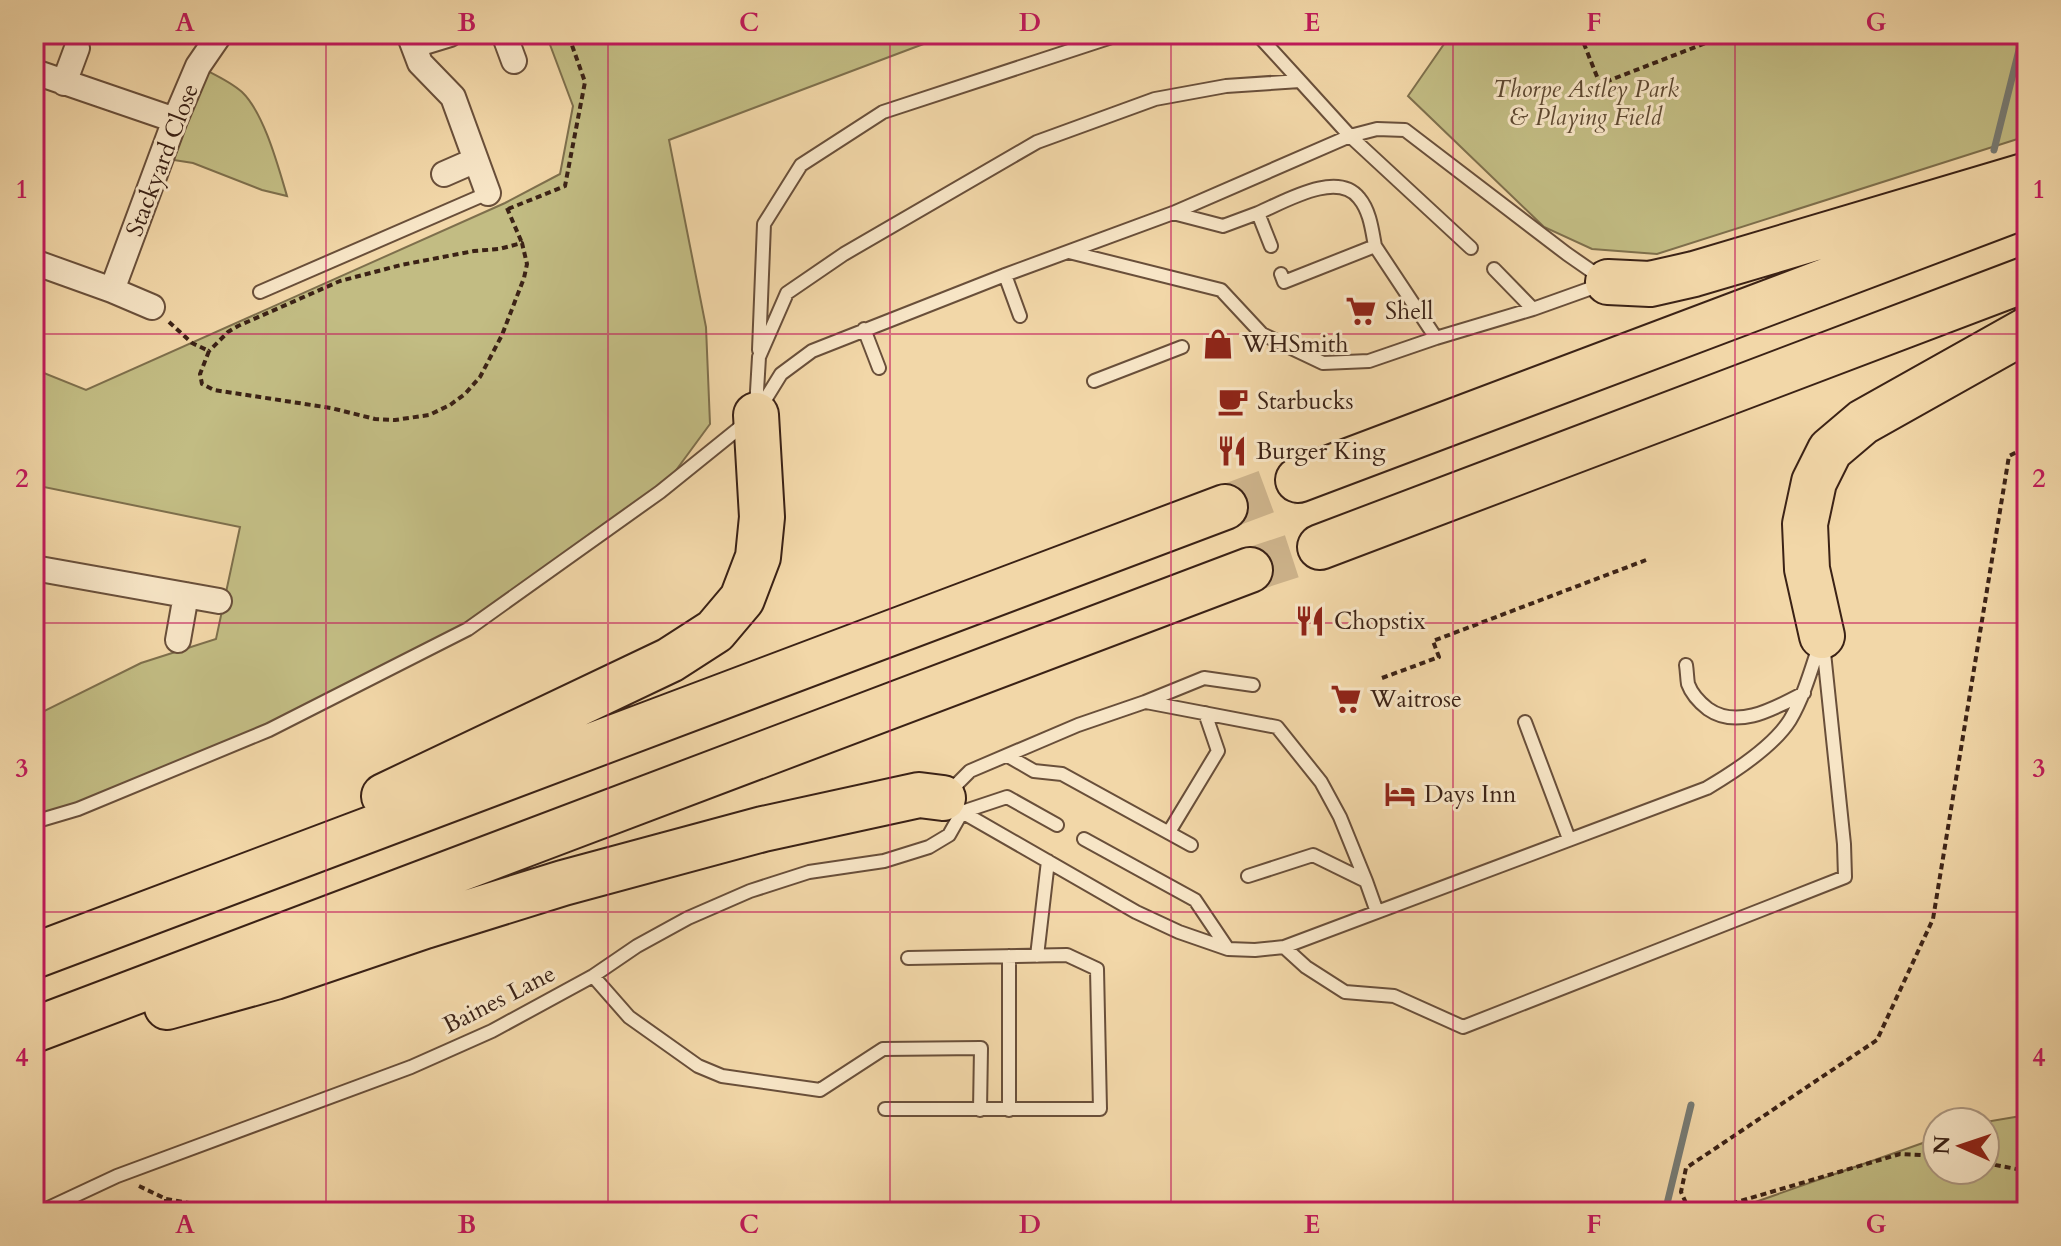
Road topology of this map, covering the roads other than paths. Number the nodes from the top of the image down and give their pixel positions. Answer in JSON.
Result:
{"nodes":[{"id":1,"x":37,"y":34,"type":"edge"},
{"id":2,"x":220,"y":34,"type":"edge"},
{"id":3,"x":450,"y":34,"type":"edge"},
{"id":4,"x":504,"y":34,"type":"edge"},
{"id":5,"x":1121,"y":34,"type":"edge"},
{"id":6,"x":1257,"y":34,"type":"edge"},
{"id":7,"x":411,"y":40,"type":"edge"},
{"id":8,"x":34,"y":43,"type":"edge"},
{"id":9,"x":77,"y":48,"type":"dead end"},
{"id":10,"x":514,"y":61,"type":"dead end"},
{"id":11,"x":35,"y":71,"type":"edge"},
{"id":12,"x":1300,"y":81,"type":"junction"},
{"id":13,"x":64,"y":83,"type":"junction"},
{"id":14,"x":175,"y":120,"type":"junction"},
{"id":15,"x":1350,"y":136,"type":"junction"},
{"id":16,"x":476,"y":160,"type":"junction"},
{"id":17,"x":444,"y":174,"type":"dead end"},
{"id":18,"x":2027,"y":175,"type":"edge"},
{"id":19,"x":488,"y":193,"type":"joint"},
{"id":20,"x":2027,"y":205,"type":"edge"},
{"id":21,"x":1173,"y":213,"type":"junction"},
{"id":22,"x":1258,"y":213,"type":"junction"},
{"id":23,"x":1271,"y":246,"type":"dead end"},
{"id":24,"x":1375,"y":246,"type":"junction"},
{"id":25,"x":1471,"y":248,"type":"dead end"},
{"id":26,"x":1069,"y":252,"type":"junction"},
{"id":27,"x":34,"y":262,"type":"edge"},
{"id":28,"x":1494,"y":269,"type":"dead end"},
{"id":29,"x":1281,"y":274,"type":"dead end"},
{"id":30,"x":1005,"y":275,"type":"junction"},
{"id":31,"x":2027,"y":279,"type":"edge"},
{"id":32,"x":1608,"y":282,"type":"junction"},
{"id":33,"x":112,"y":290,"type":"junction"},
{"id":34,"x":260,"y":292,"type":"dead end"},
{"id":35,"x":152,"y":307,"type":"road end"},
{"id":36,"x":1533,"y":309,"type":"junction"},
{"id":37,"x":1020,"y":316,"type":"dead end"},
{"id":38,"x":864,"y":329,"type":"junction"},
{"id":39,"x":2027,"y":330,"type":"edge"},
{"id":40,"x":1436,"y":338,"type":"junction"},
{"id":41,"x":1182,"y":347,"type":"dead end"},
{"id":42,"x":759,"y":357,"type":"junction"},
{"id":43,"x":879,"y":368,"type":"dead end"},
{"id":44,"x":1094,"y":381,"type":"dead end"},
{"id":45,"x":756,"y":415,"type":"junction"},
{"id":46,"x":1298,"y":480,"type":"tunnel mouth"},
{"id":47,"x":1225,"y":507,"type":"tunnel mouth"},
{"id":48,"x":1320,"y":547,"type":"tunnel mouth"},
{"id":49,"x":34,"y":568,"type":"edge"},
{"id":50,"x":1250,"y":570,"type":"tunnel mouth"},
{"id":51,"x":186,"y":595,"type":"junction"},
{"id":52,"x":219,"y":601,"type":"dead end"},
{"id":53,"x":1822,"y":636,"type":"junction"},
{"id":54,"x":178,"y":640,"type":"dead end"},
{"id":55,"x":1686,"y":665,"type":"dead end"},
{"id":56,"x":1253,"y":685,"type":"dead end"},
{"id":57,"x":1804,"y":693,"type":"junction"},
{"id":58,"x":1145,"y":702,"type":"junction"},
{"id":59,"x":1205,"y":713,"type":"junction"},
{"id":60,"x":1525,"y":722,"type":"dead end"},
{"id":61,"x":1008,"y":756,"type":"junction"},
{"id":62,"x":952,"y":805,"type":"junction"},
{"id":63,"x":34,"y":822,"type":"edge"},
{"id":64,"x":1057,"y":825,"type":"dead end"},
{"id":65,"x":1169,"y":832,"type":"junction"},
{"id":66,"x":1084,"y":839,"type":"dead end"},
{"id":67,"x":1569,"y":839,"type":"junction"},
{"id":68,"x":1191,"y":845,"type":"dead end"},
{"id":69,"x":1048,"y":861,"type":"junction"},
{"id":70,"x":1248,"y":876,"type":"dead end"},
{"id":71,"x":1366,"y":881,"type":"junction"},
{"id":72,"x":183,"y":899,"type":"junction"},
{"id":73,"x":1377,"y":912,"type":"junction"},
{"id":74,"x":1284,"y":947,"type":"junction"},
{"id":75,"x":1228,"y":949,"type":"junction"},
{"id":76,"x":34,"y":956,"type":"edge"},
{"id":77,"x":1009,"y":956,"type":"junction"},
{"id":78,"x":1037,"y":956,"type":"junction"},
{"id":79,"x":908,"y":958,"type":"dead end"},
{"id":80,"x":593,"y":976,"type":"junction"},
{"id":81,"x":34,"y":1030,"type":"edge"},
{"id":82,"x":34,"y":1043,"type":"edge"},
{"id":83,"x":885,"y":1109,"type":"dead end"},
{"id":84,"x":980,"y":1110,"type":"junction"},
{"id":85,"x":1009,"y":1110,"type":"junction"},
{"id":86,"x":40,"y":1212,"type":"edge"}],
"edges":[{"from":1,"to":8,"type":"lane"},
{"from":2,"to":14,"type":"street","name":"Stackyard Close"},
{"from":3,"to":7,"type":"street"},
{"from":4,"to":10,"type":"street"},
{"from":5,"to":42,"type":"lane"},
{"from":6,"to":12,"type":"lane"},
{"from":7,"to":16,"type":"street"},
{"from":9,"to":13,"type":"street"},
{"from":11,"to":13,"type":"street"},
{"from":12,"to":15,"type":"lane"},
{"from":12,"to":42,"type":"lane"},
{"from":13,"to":14,"type":"street"},
{"from":14,"to":33,"type":"street","name":"Stackyard Close"},
{"from":15,"to":21,"type":"lane"},
{"from":15,"to":25,"type":"lane"},
{"from":15,"to":32,"type":"lane"},
{"from":16,"to":17,"type":"street"},
{"from":16,"to":19,"type":"street"},
{"from":18,"to":32,"type":"highway"},
{"from":19,"to":34,"type":"lane"},
{"from":20,"to":46,"type":"highway"},
{"from":21,"to":22,"type":"lane"},
{"from":21,"to":26,"type":"lane"},
{"from":22,"to":23,"type":"lane"},
{"from":22,"to":24,"type":"lane"},
{"from":24,"to":29,"type":"lane"},
{"from":24,"to":40,"type":"lane"},
{"from":26,"to":30,"type":"lane"},
{"from":26,"to":40,"type":"lane"},
{"from":27,"to":33,"type":"street"},
{"from":28,"to":36,"type":"lane"},
{"from":30,"to":37,"type":"lane"},
{"from":30,"to":38,"type":"lane"},
{"from":31,"to":48,"type":"highway"},
{"from":32,"to":36,"type":"lane"},
{"from":33,"to":35,"type":"street"},
{"from":36,"to":40,"type":"lane"},
{"from":38,"to":43,"type":"lane"},
{"from":38,"to":45,"type":"lane"},
{"from":39,"to":53,"type":"highway"},
{"from":41,"to":44,"type":"lane"},
{"from":42,"to":45,"type":"lane"},
{"from":45,"to":63,"type":"lane"},
{"from":45,"to":72,"type":"highway"},
{"from":47,"to":72,"type":"highway"},
{"from":49,"to":51,"type":"street"},
{"from":50,"to":81,"type":"highway"},
{"from":51,"to":52,"type":"street"},
{"from":51,"to":54,"type":"street"},
{"from":53,"to":57,"type":"lane"},
{"from":53,"to":74,"type":"lane"},
{"from":55,"to":57,"type":"lane"},
{"from":56,"to":58,"type":"lane","name":"Baines Lane"},
{"from":57,"to":67,"type":"lane"},
{"from":58,"to":59,"type":"lane"},
{"from":58,"to":61,"type":"lane","name":"Baines Lane"},
{"from":59,"to":65,"type":"lane"},
{"from":59,"to":71,"type":"lane"},
{"from":60,"to":67,"type":"lane"},
{"from":61,"to":62,"type":"lane","name":"Baines Lane"},
{"from":61,"to":65,"type":"lane"},
{"from":62,"to":64,"type":"lane"},
{"from":62,"to":69,"type":"lane"},
{"from":62,"to":80,"type":"lane","name":"Baines Lane"},
{"from":62,"to":82,"type":"highway"},
{"from":65,"to":68,"type":"lane"},
{"from":66,"to":75,"type":"lane"},
{"from":67,"to":73,"type":"lane"},
{"from":69,"to":75,"type":"lane"},
{"from":69,"to":78,"type":"lane"},
{"from":70,"to":71,"type":"lane"},
{"from":71,"to":73,"type":"lane"},
{"from":72,"to":76,"type":"highway"},
{"from":73,"to":74,"type":"lane"},
{"from":74,"to":75,"type":"lane"},
{"from":77,"to":78,"type":"lane"},
{"from":77,"to":79,"type":"lane"},
{"from":77,"to":85,"type":"lane"},
{"from":78,"to":85,"type":"lane"},
{"from":80,"to":84,"type":"lane"},
{"from":80,"to":86,"type":"lane","name":"Baines Lane"},
{"from":83,"to":84,"type":"lane"},
{"from":84,"to":85,"type":"lane"}]}
